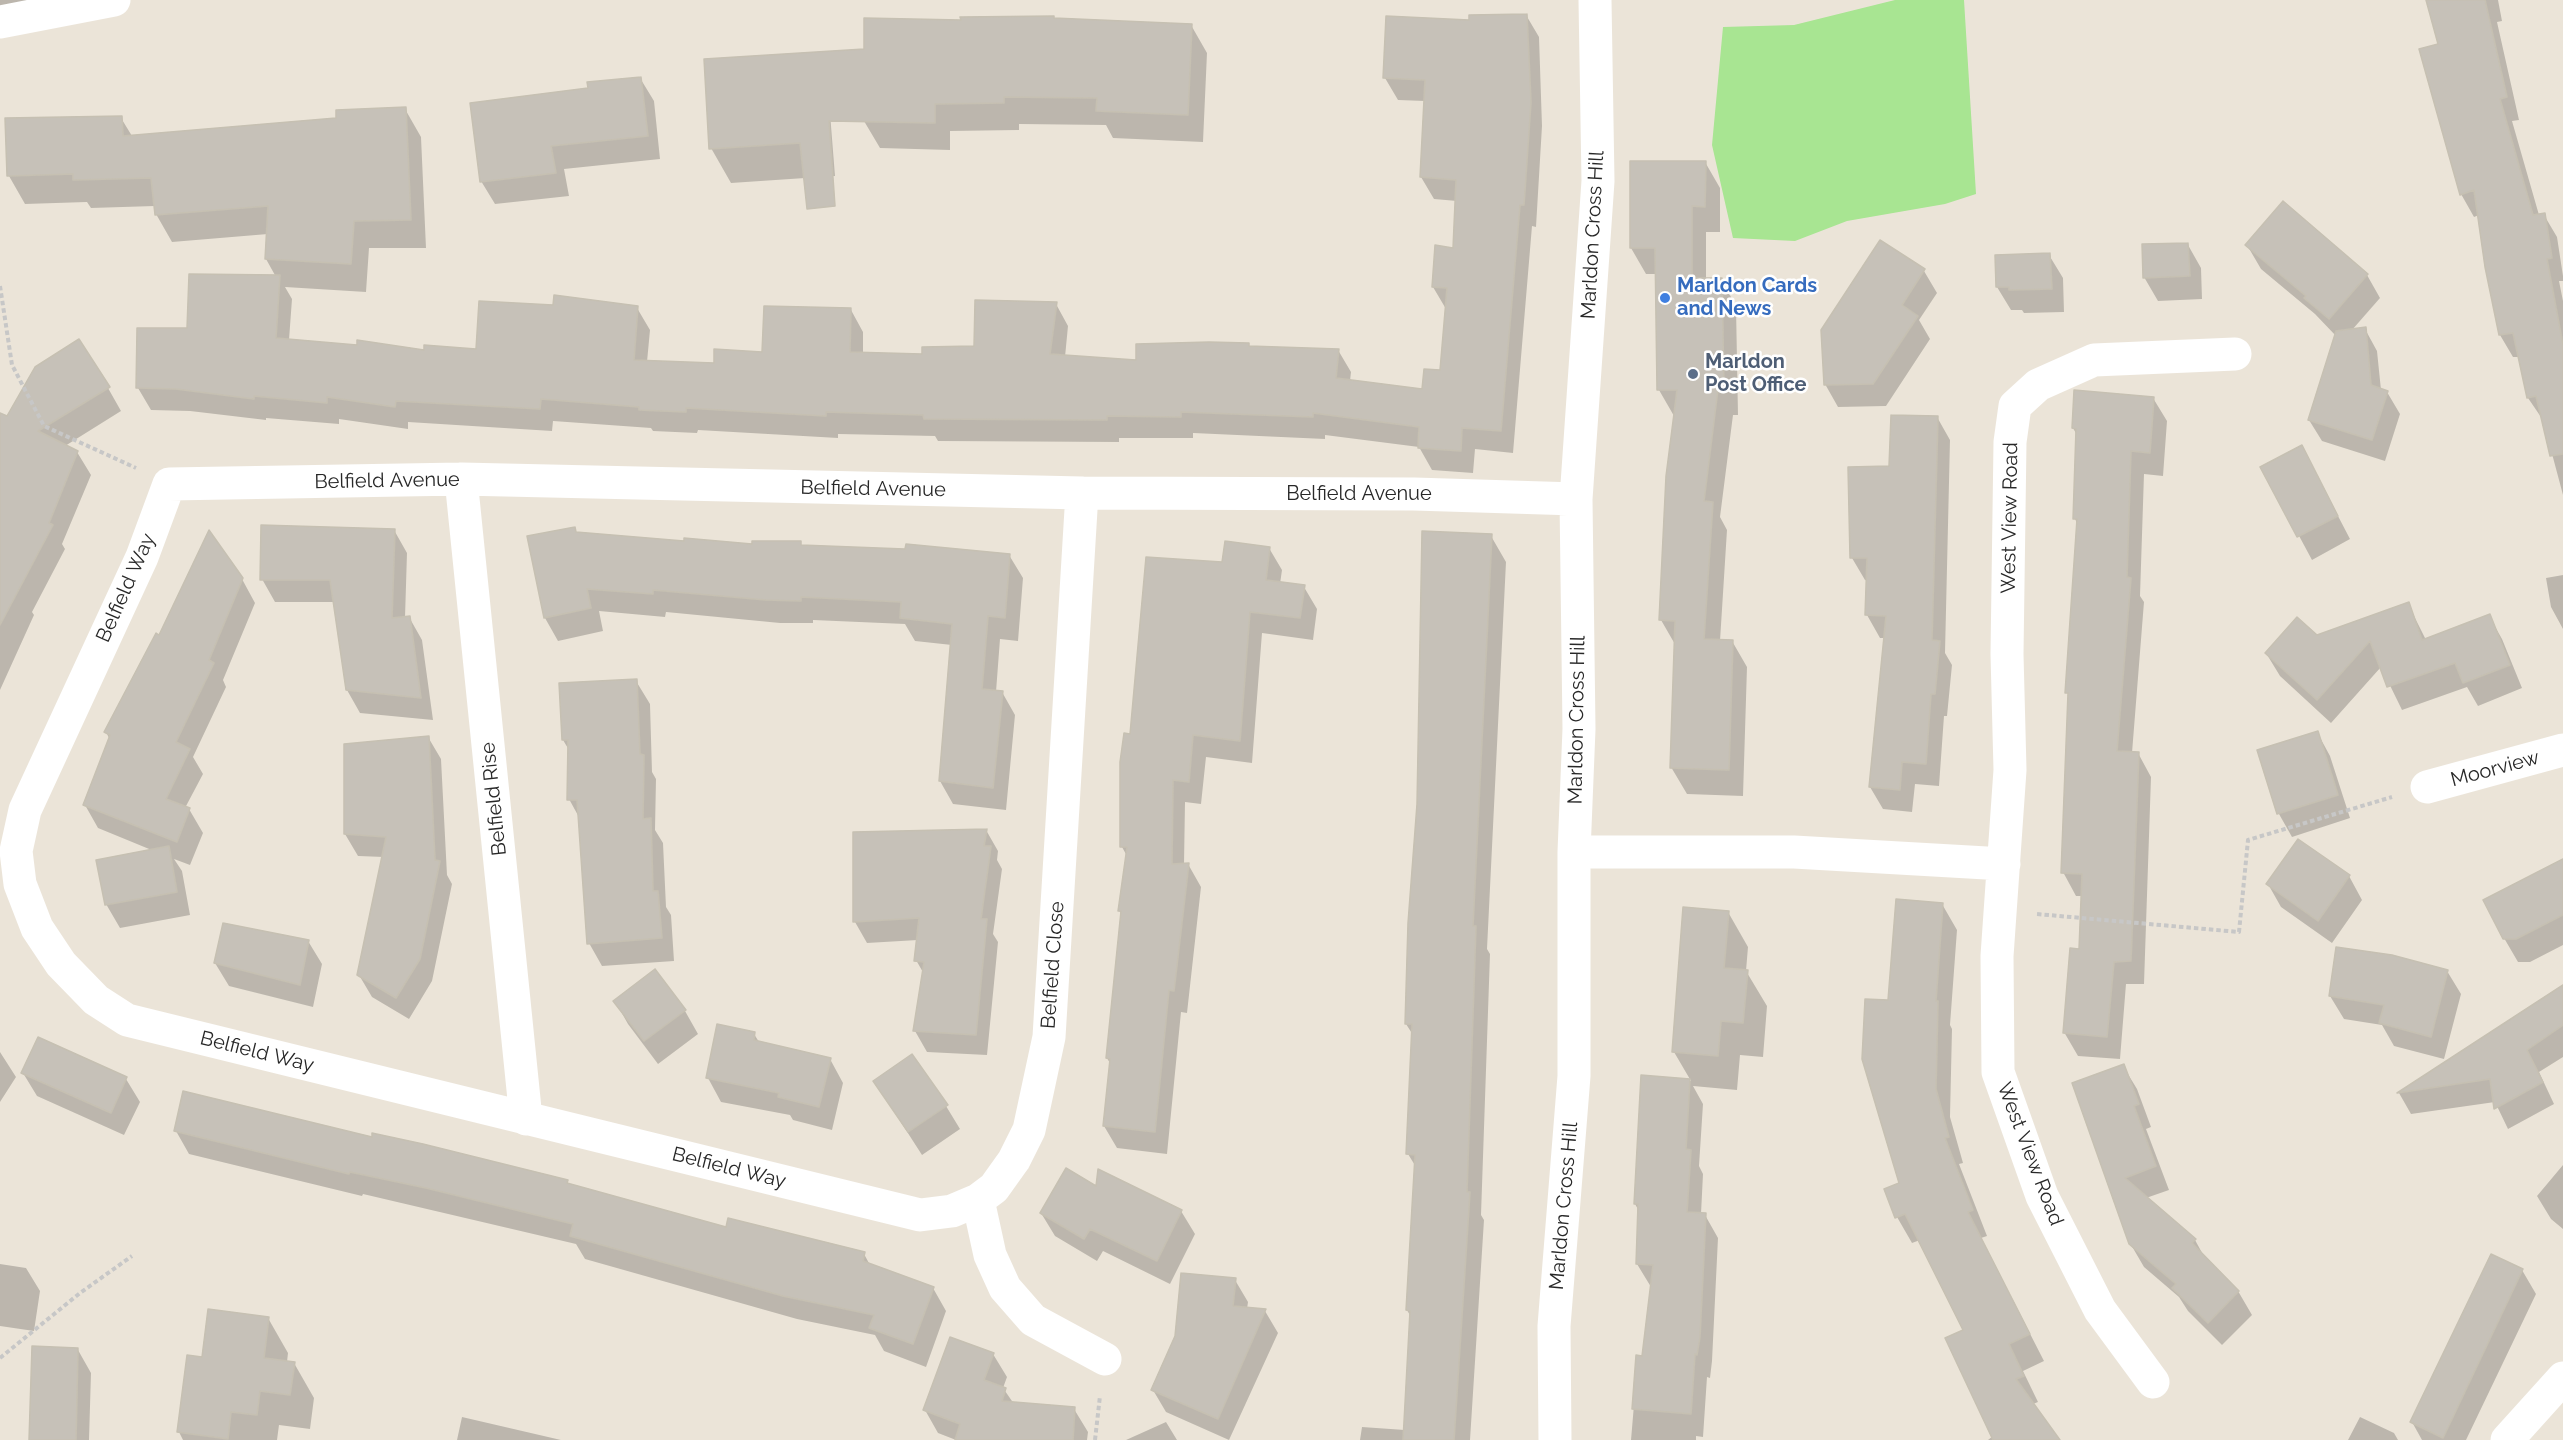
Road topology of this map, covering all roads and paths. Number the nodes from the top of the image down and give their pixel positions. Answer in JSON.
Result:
{"nodes":[{"id":1,"x":114,"y":0,"type":"edge"},
{"id":2,"x":1595,"y":0,"type":"edge"},
{"id":3,"x":0,"y":22,"type":"edge"},
{"id":4,"x":0,"y":286,"type":"edge"},
{"id":5,"x":2235,"y":354,"type":"dead end"},
{"id":6,"x":461,"y":479,"type":"junction"},
{"id":7,"x":170,"y":484,"type":"junction"},
{"id":8,"x":1082,"y":494,"type":"junction"},
{"id":9,"x":1576,"y":499,"type":"junction"},
{"id":10,"x":2563,"y":750,"type":"edge"},
{"id":11,"x":2427,"y":787,"type":"joint"},
{"id":12,"x":1574,"y":852,"type":"junction"},
{"id":13,"x":2004,"y":864,"type":"junction"},
{"id":14,"x":2001,"y":911,"type":"junction"},
{"id":15,"x":526,"y":1119,"type":"junction"},
{"id":16,"x":978,"y":1200,"type":"junction"},
{"id":17,"x":132,"y":1256,"type":"dead end"},
{"id":18,"x":0,"y":1358,"type":"edge"},
{"id":19,"x":1105,"y":1359,"type":"joint"},
{"id":20,"x":2563,"y":1378,"type":"edge"},
{"id":21,"x":2153,"y":1382,"type":"dead end"},
{"id":22,"x":1095,"y":1440,"type":"edge"},
{"id":23,"x":1555,"y":1440,"type":"edge"},
{"id":24,"x":2507,"y":1440,"type":"edge"}],
"edges":[{"from":1,"to":3,"type":"street"},
{"from":2,"to":9,"type":"street","name":"Marldon Cross Hill"},
{"from":4,"to":7,"type":"path"},
{"from":5,"to":13,"type":"street","name":"West View Road"},
{"from":6,"to":7,"type":"street","name":"Belfield Avenue"},
{"from":6,"to":8,"type":"street","name":"Belfield Avenue"},
{"from":6,"to":15,"type":"street","name":"Belfield Rise"},
{"from":7,"to":15,"type":"street","name":"Belfield Way"},
{"from":8,"to":9,"type":"street","name":"Belfield Avenue"},
{"from":8,"to":16,"type":"street","name":"Belfield Close"},
{"from":9,"to":12,"type":"street","name":"Marldon Cross Hill"},
{"from":10,"to":11,"type":"street","name":"Moorview"},
{"from":11,"to":14,"type":"path"},
{"from":12,"to":13,"type":"street"},
{"from":12,"to":23,"type":"street","name":"Marldon Cross Hill"},
{"from":13,"to":14,"type":"street","name":"West View Road"},
{"from":14,"to":21,"type":"street","name":"West View Road"},
{"from":15,"to":16,"type":"street","name":"Belfield Way"},
{"from":16,"to":19,"type":"street"},
{"from":17,"to":18,"type":"path"},
{"from":19,"to":22,"type":"path"},
{"from":20,"to":24,"type":"street"}]}
